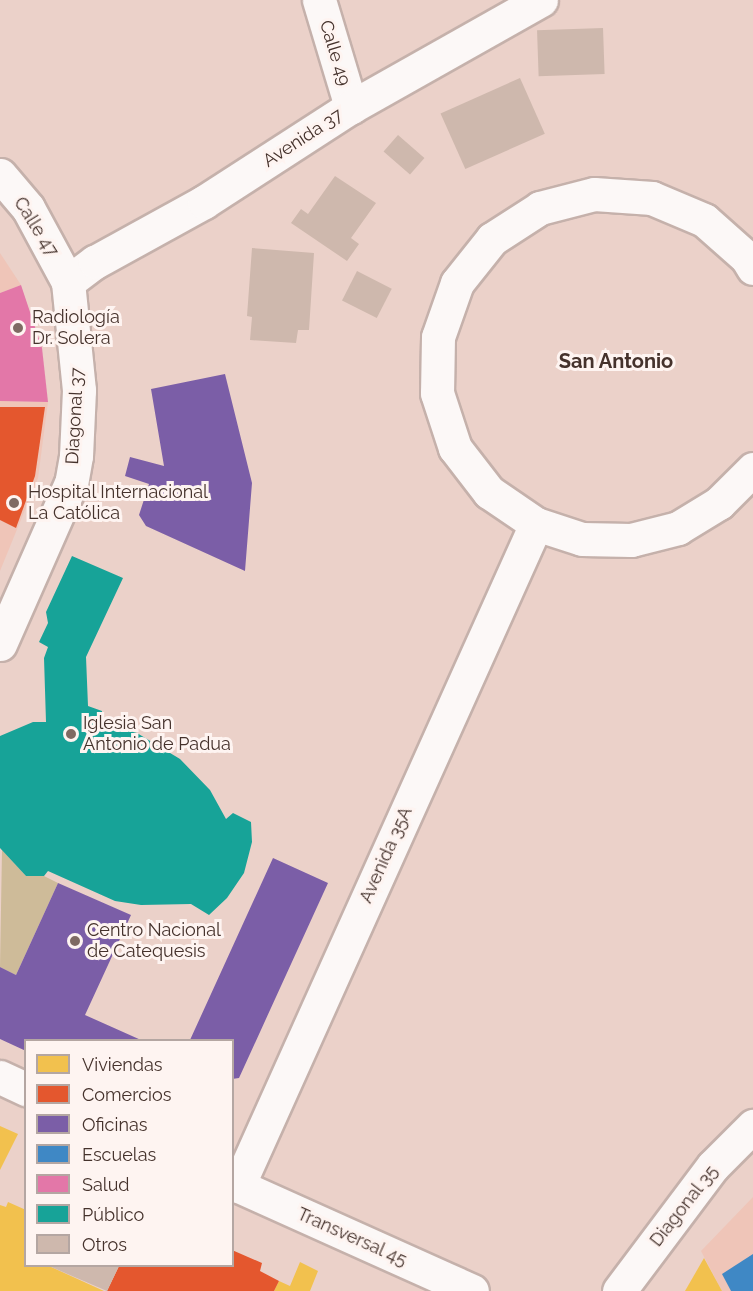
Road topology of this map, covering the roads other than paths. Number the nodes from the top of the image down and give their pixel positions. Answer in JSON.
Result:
{"nodes":[{"id":1,"x":318,"y":0,"type":"edge"},
{"id":2,"x":541,"y":0,"type":"edge"},
{"id":3,"x":351,"y":107,"type":"junction"},
{"id":4,"x":0,"y":175,"type":"edge"},
{"id":5,"x":753,"y":268,"type":"edge"},
{"id":6,"x":68,"y":282,"type":"junction"},
{"id":7,"x":753,"y":469,"type":"edge"},
{"id":8,"x":536,"y":524,"type":"junction"},
{"id":9,"x":0,"y":644,"type":"edge"},
{"id":10,"x":0,"y":1077,"type":"edge"},
{"id":11,"x":24,"y":1088,"type":"edge"},
{"id":12,"x":753,"y":1126,"type":"edge"},
{"id":13,"x":235,"y":1184,"type":"edge"},
{"id":14,"x":472,"y":1291,"type":"edge"},
{"id":15,"x":619,"y":1291,"type":"edge"}],
"edges":[{"from":1,"to":3,"type":"street","name":"Calle 49"},
{"from":2,"to":3,"type":"street","name":"Avenida 37"},
{"from":3,"to":6,"type":"street","name":"Avenida 37"},
{"from":4,"to":6,"type":"street","name":"Calle 47"},
{"from":5,"to":8,"type":"street"},
{"from":6,"to":9,"type":"street","name":"Diagonal 37"},
{"from":7,"to":8,"type":"street"},
{"from":8,"to":13,"type":"street","name":"Avenida 35A"},
{"from":10,"to":11,"type":"street"},
{"from":12,"to":15,"type":"street","name":"Diagonal 35"},
{"from":13,"to":14,"type":"street","name":"Transversal 45"}]}
